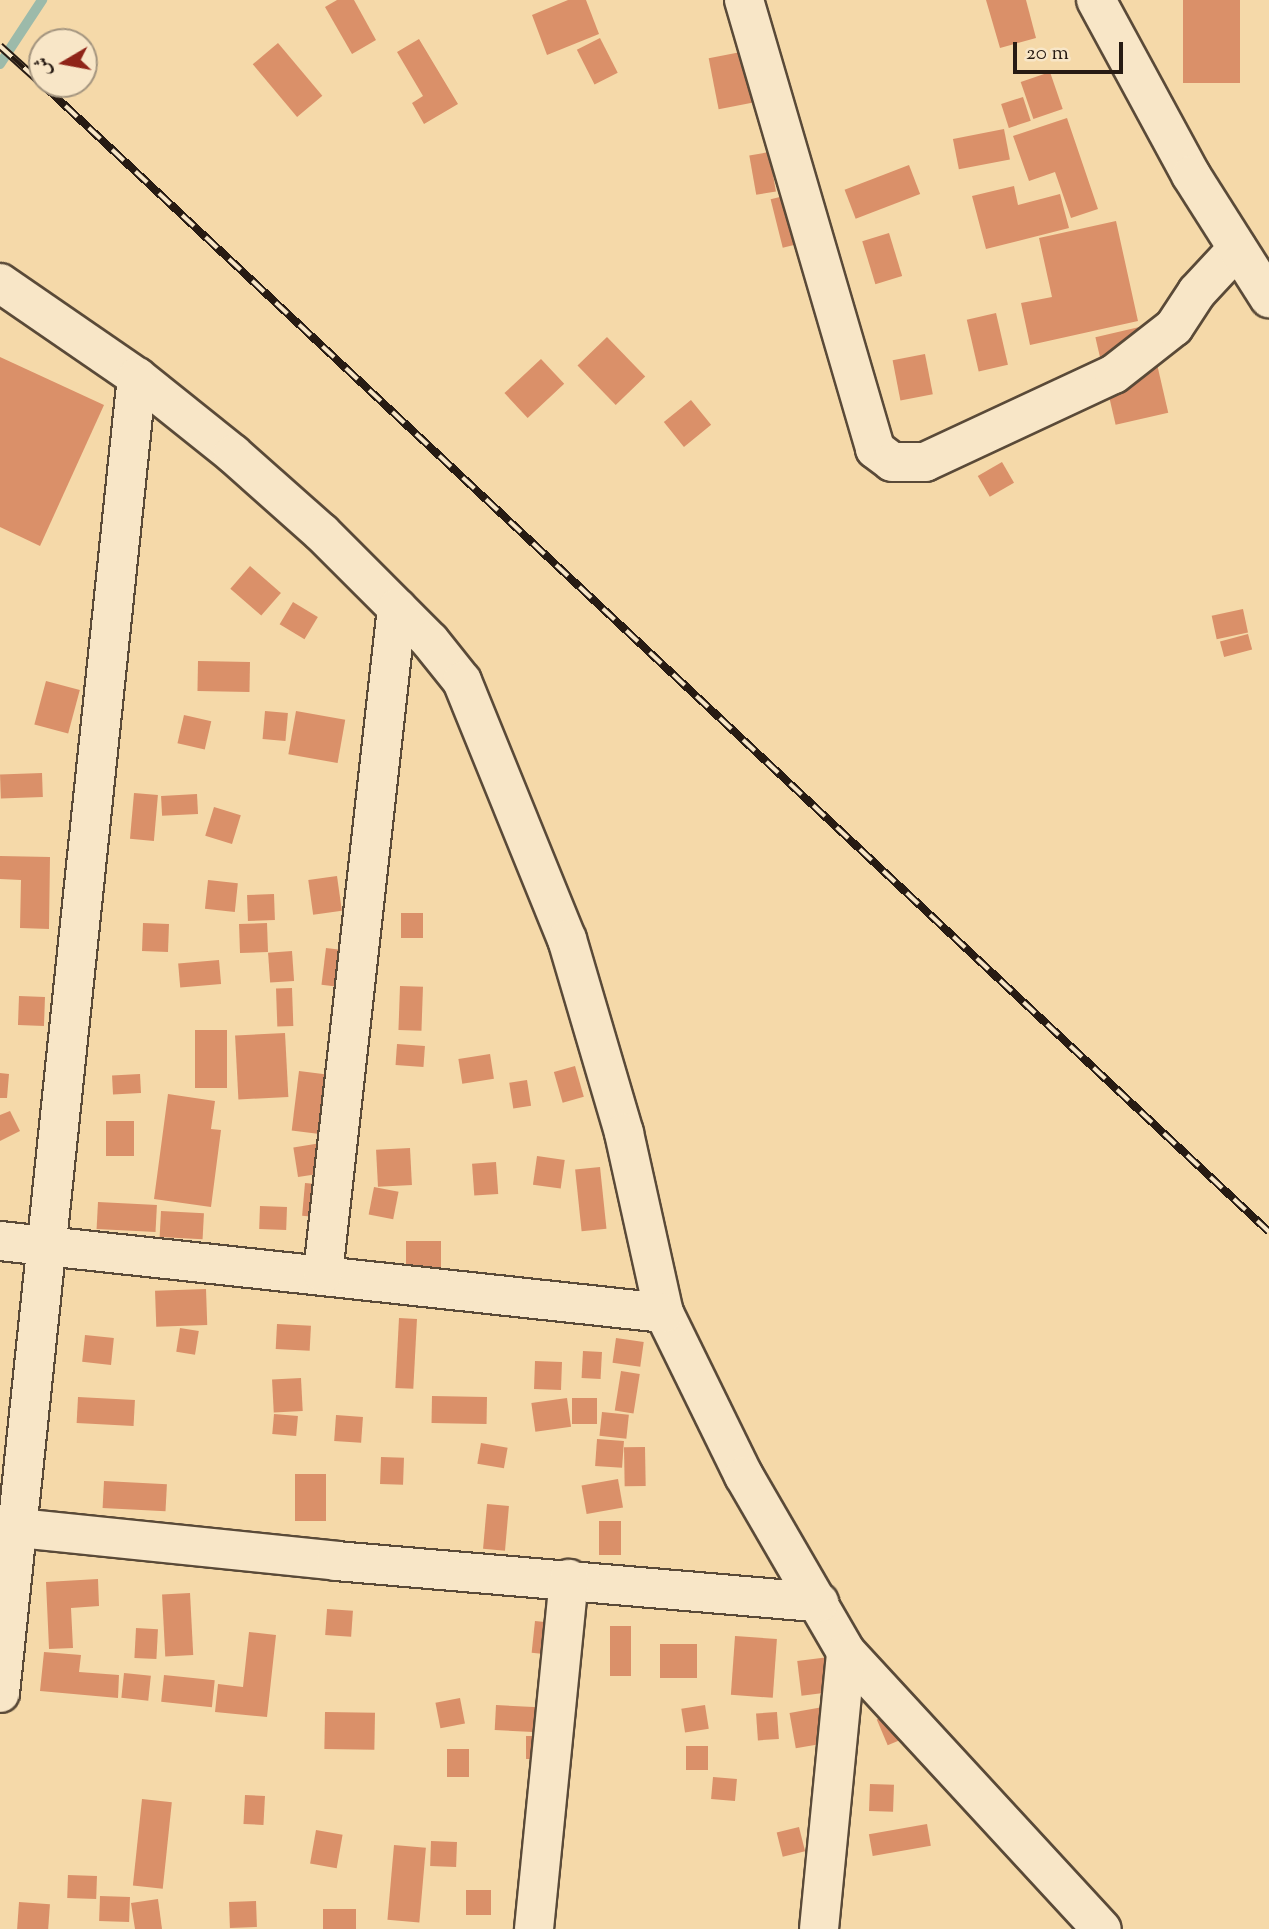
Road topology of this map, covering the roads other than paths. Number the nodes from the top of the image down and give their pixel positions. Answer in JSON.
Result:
{"nodes":[{"id":1,"x":744,"y":0,"type":"edge"},
{"id":2,"x":1096,"y":0,"type":"edge"},
{"id":3,"x":1237,"y":249,"type":"junction"},
{"id":4,"x":0,"y":282,"type":"edge"},
{"id":5,"x":1269,"y":298,"type":"edge"},
{"id":6,"x":137,"y":377,"type":"junction"},
{"id":7,"x":397,"y":608,"type":"junction"},
{"id":8,"x":0,"y":1241,"type":"edge"},
{"id":9,"x":47,"y":1247,"type":"junction"},
{"id":10,"x":323,"y":1273,"type":"junction"},
{"id":11,"x":664,"y":1313,"type":"junction"},
{"id":12,"x":9,"y":1527,"type":"edge"},
{"id":13,"x":569,"y":1579,"type":"junction"},
{"id":14,"x":819,"y":1602,"type":"junction"},
{"id":15,"x":846,"y":1652,"type":"junction"},
{"id":16,"x":0,"y":1693,"type":"edge"},
{"id":17,"x":534,"y":1929,"type":"edge"},
{"id":18,"x":819,"y":1929,"type":"edge"},
{"id":19,"x":1102,"y":1929,"type":"edge"}],
"edges":[{"from":1,"to":3,"type":"street"},
{"from":2,"to":3,"type":"street"},
{"from":3,"to":5,"type":"street"},
{"from":4,"to":6,"type":"street"},
{"from":6,"to":7,"type":"street"},
{"from":6,"to":9,"type":"street"},
{"from":7,"to":10,"type":"street"},
{"from":7,"to":11,"type":"street"},
{"from":8,"to":9,"type":"street"},
{"from":9,"to":10,"type":"street"},
{"from":9,"to":12,"type":"street"},
{"from":10,"to":11,"type":"street"},
{"from":11,"to":14,"type":"street"},
{"from":12,"to":13,"type":"street"},
{"from":12,"to":16,"type":"street"},
{"from":13,"to":14,"type":"street"},
{"from":13,"to":17,"type":"street"},
{"from":14,"to":15,"type":"street"},
{"from":15,"to":18,"type":"street"},
{"from":15,"to":19,"type":"street"}]}
